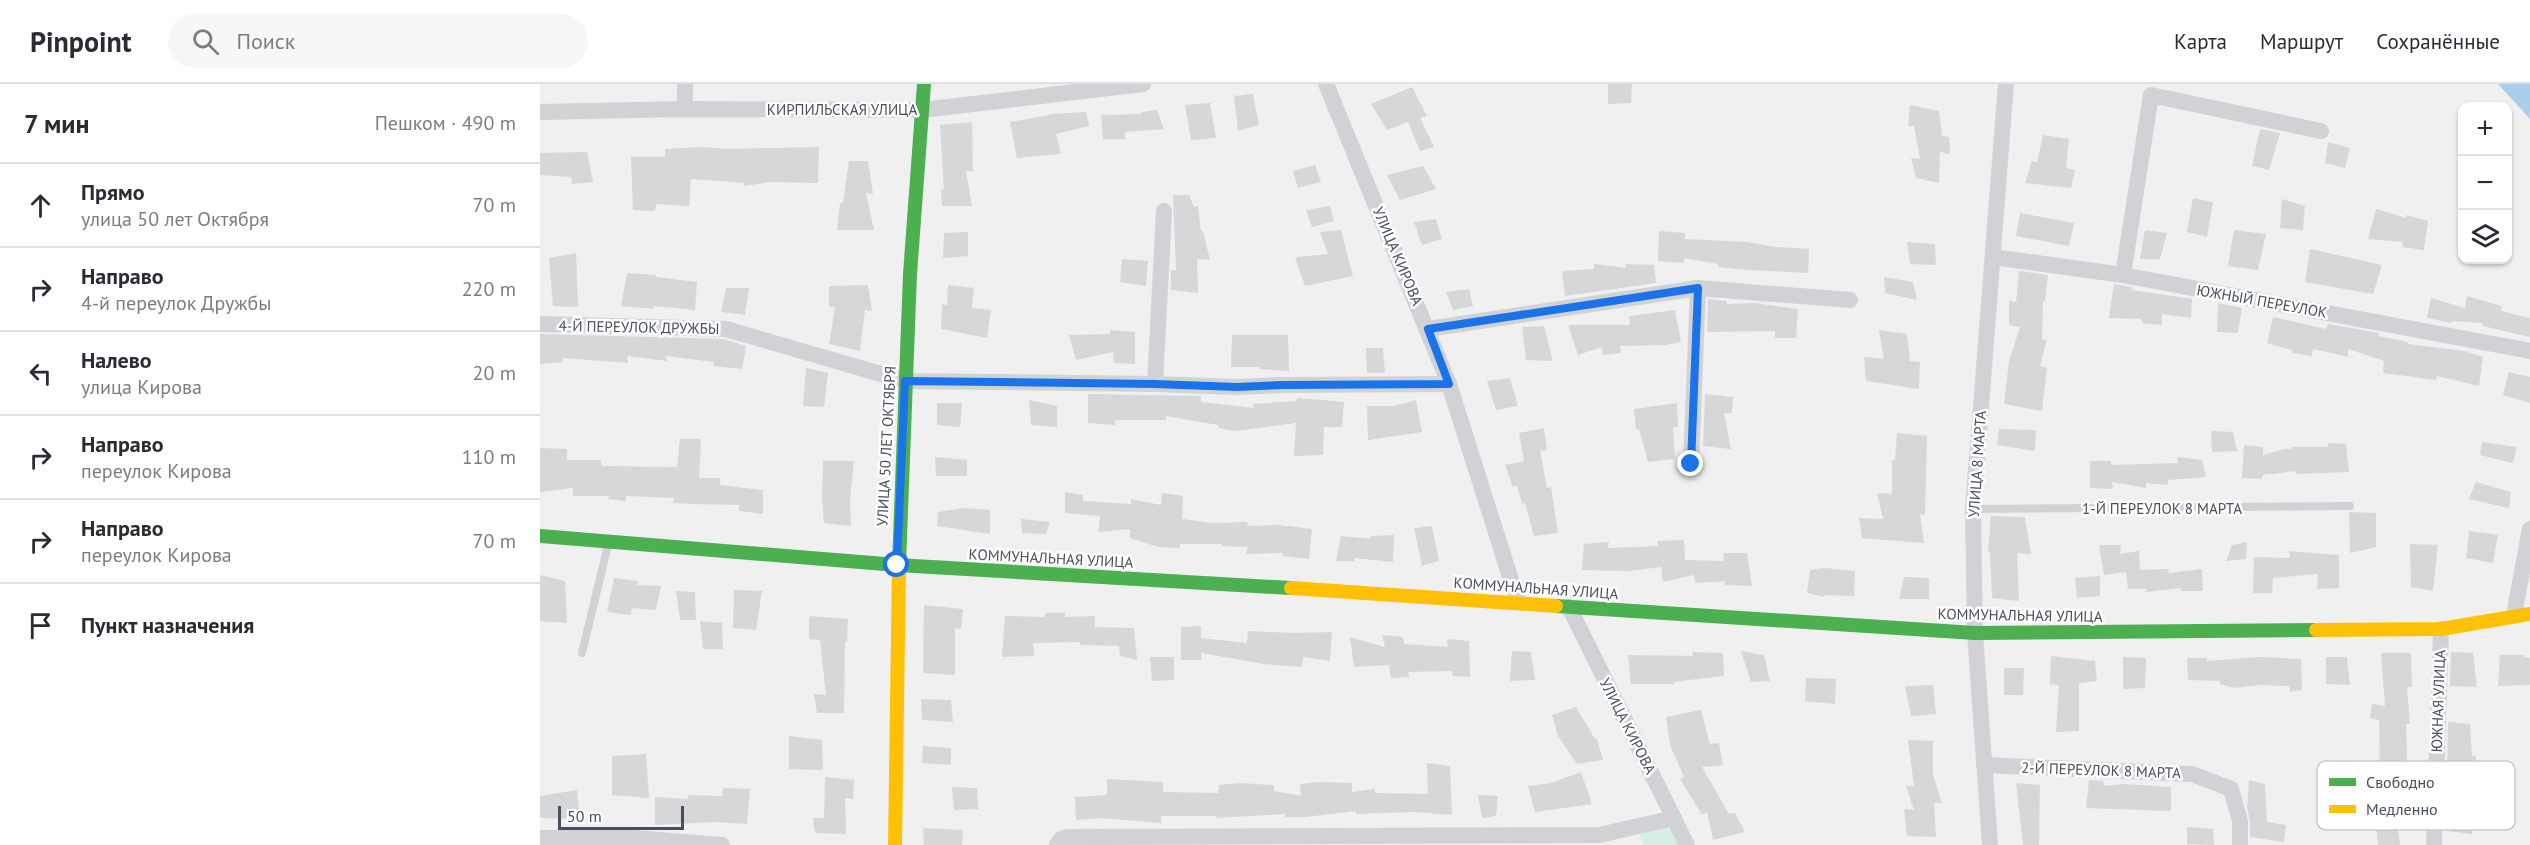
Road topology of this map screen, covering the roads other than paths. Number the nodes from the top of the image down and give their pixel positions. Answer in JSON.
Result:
{"nodes":[{"id":1,"x":685,"y":84,"type":"edge"},
{"id":2,"x":924,"y":84,"type":"edge"},
{"id":3,"x":1143,"y":84,"type":"edge"},
{"id":4,"x":1326,"y":84,"type":"edge"},
{"id":5,"x":2006,"y":84,"type":"edge"},
{"id":6,"x":685,"y":108,"type":"junction"},
{"id":7,"x":922,"y":110,"type":"junction"},
{"id":8,"x":540,"y":112,"type":"edge"},
{"id":9,"x":2321,"y":131,"type":"dead end"},
{"id":10,"x":1164,"y":211,"type":"dead end"},
{"id":11,"x":1993,"y":257,"type":"junction"},
{"id":12,"x":2123,"y":275,"type":"junction"},
{"id":13,"x":1698,"y":288,"type":"junction"},
{"id":14,"x":1850,"y":300,"type":"dead end"},
{"id":15,"x":540,"y":324,"type":"edge"},
{"id":16,"x":1428,"y":329,"type":"junction"},
{"id":17,"x":2530,"y":351,"type":"edge"},
{"id":18,"x":905,"y":381,"type":"junction"},
{"id":19,"x":1155,"y":384,"type":"junction"},
{"id":20,"x":1449,"y":384,"type":"junction"},
{"id":21,"x":1691,"y":464,"type":"dead end"},
{"id":22,"x":2350,"y":506,"type":"dead end"},
{"id":23,"x":1973,"y":509,"type":"junction"},
{"id":24,"x":2530,"y":529,"type":"edge"},
{"id":25,"x":540,"y":536,"type":"edge"},
{"id":26,"x":609,"y":541,"type":"junction"},
{"id":27,"x":897,"y":565,"type":"junction"},
{"id":28,"x":1518,"y":602,"type":"junction"},
{"id":29,"x":1569,"y":607,"type":"junction"},
{"id":30,"x":2522,"y":614,"type":"edge"},
{"id":31,"x":2441,"y":629,"type":"junction"},
{"id":32,"x":1975,"y":633,"type":"junction"},
{"id":33,"x":582,"y":653,"type":"dead end"},
{"id":34,"x":2437,"y":761,"type":"edge"},
{"id":35,"x":1984,"y":765,"type":"junction"},
{"id":36,"x":1674,"y":818,"type":"junction"},
{"id":37,"x":2434,"y":830,"type":"edge"},
{"id":38,"x":540,"y":838,"type":"edge"},
{"id":39,"x":722,"y":845,"type":"edge"},
{"id":40,"x":895,"y":845,"type":"edge"},
{"id":41,"x":1057,"y":845,"type":"edge"},
{"id":42,"x":1687,"y":845,"type":"edge"},
{"id":43,"x":1990,"y":845,"type":"edge"},
{"id":44,"x":2240,"y":845,"type":"edge"},
{"id":45,"x":2434,"y":845,"type":"edge"}],
"edges":[{"from":1,"to":6,"type":"street"},
{"from":2,"to":7,"type":"street","name":"УЛИЦА 50 ЛЕТ ОКТЯБРЯ"},
{"from":3,"to":7,"type":"street","name":"КИРПИЛЬСКАЯ УЛИЦА"},
{"from":4,"to":16,"type":"street","name":"УЛИЦА КИРОВА"},
{"from":5,"to":11,"type":"street","name":"УЛИЦА 8 МАРТА"},
{"from":6,"to":7,"type":"street","name":"КИРПИЛЬСКАЯ УЛИЦА"},
{"from":6,"to":8,"type":"street","name":"КИРПИЛЬСКАЯ УЛИЦА"},
{"from":7,"to":18,"type":"street","name":"УЛИЦА 50 ЛЕТ ОКТЯБРЯ"},
{"from":9,"to":12,"type":"street"},
{"from":10,"to":19,"type":"street"},
{"from":11,"to":12,"type":"street","name":"ЮЖНЫЙ ПЕРЕУЛОК"},
{"from":11,"to":23,"type":"street","name":"УЛИЦА 8 МАРТА"},
{"from":12,"to":17,"type":"street","name":"ЮЖНЫЙ ПЕРЕУЛОК"},
{"from":13,"to":14,"type":"street"},
{"from":13,"to":16,"type":"street"},
{"from":13,"to":21,"type":"street"},
{"from":15,"to":18,"type":"street","name":"4-Й ПЕРЕУЛОК ДРУЖБЫ"},
{"from":16,"to":20,"type":"street","name":"УЛИЦА КИРОВА"},
{"from":18,"to":19,"type":"street","name":"4-Й ПЕРЕУЛОК ДРУЖБЫ"},
{"from":18,"to":27,"type":"street","name":"УЛИЦА 50 ЛЕТ ОКТЯБРЯ"},
{"from":19,"to":20,"type":"street","name":"4-Й ПЕРЕУЛОК ДРУЖБЫ"},
{"from":20,"to":28,"type":"street","name":"УЛИЦА КИРОВА"},
{"from":22,"to":23,"type":"lane","name":"1-Й ПЕРЕУЛОК 8 МАРТА"},
{"from":23,"to":32,"type":"street","name":"УЛИЦА 8 МАРТА"},
{"from":24,"to":30,"type":"street"},
{"from":25,"to":26,"type":"street","name":"КОММУНАЛЬНАЯ УЛИЦА"},
{"from":26,"to":27,"type":"street","name":"КОММУНАЛЬНАЯ УЛИЦА"},
{"from":26,"to":33,"type":"lane"},
{"from":27,"to":28,"type":"street","name":"КОММУНАЛЬНАЯ УЛИЦА"},
{"from":27,"to":40,"type":"street","name":"УЛИЦА 50 ЛЕТ ОКТЯБРЯ"},
{"from":28,"to":29,"type":"street","name":"КОММУНАЛЬНАЯ УЛИЦА"},
{"from":29,"to":32,"type":"street","name":"КОММУНАЛЬНАЯ УЛИЦА"},
{"from":29,"to":36,"type":"street","name":"УЛИЦА КИРОВА"},
{"from":30,"to":31,"type":"street","name":"КОММУНАЛЬНАЯ УЛИЦА"},
{"from":31,"to":32,"type":"street","name":"КОММУНАЛЬНАЯ УЛИЦА"},
{"from":31,"to":34,"type":"street","name":"ЮЖНАЯ УЛИЦА"},
{"from":32,"to":35,"type":"street","name":"УЛИЦА 8 МАРТА"},
{"from":35,"to":43,"type":"street","name":"УЛИЦА 8 МАРТА"},
{"from":35,"to":44,"type":"street","name":"2-Й ПЕРЕУЛОК 8 МАРТА"},
{"from":36,"to":41,"type":"street"},
{"from":36,"to":42,"type":"street","name":"УЛИЦА КИРОВА"},
{"from":37,"to":45,"type":"street","name":"ЮЖНАЯ УЛИЦА"},
{"from":38,"to":39,"type":"street"}]}
